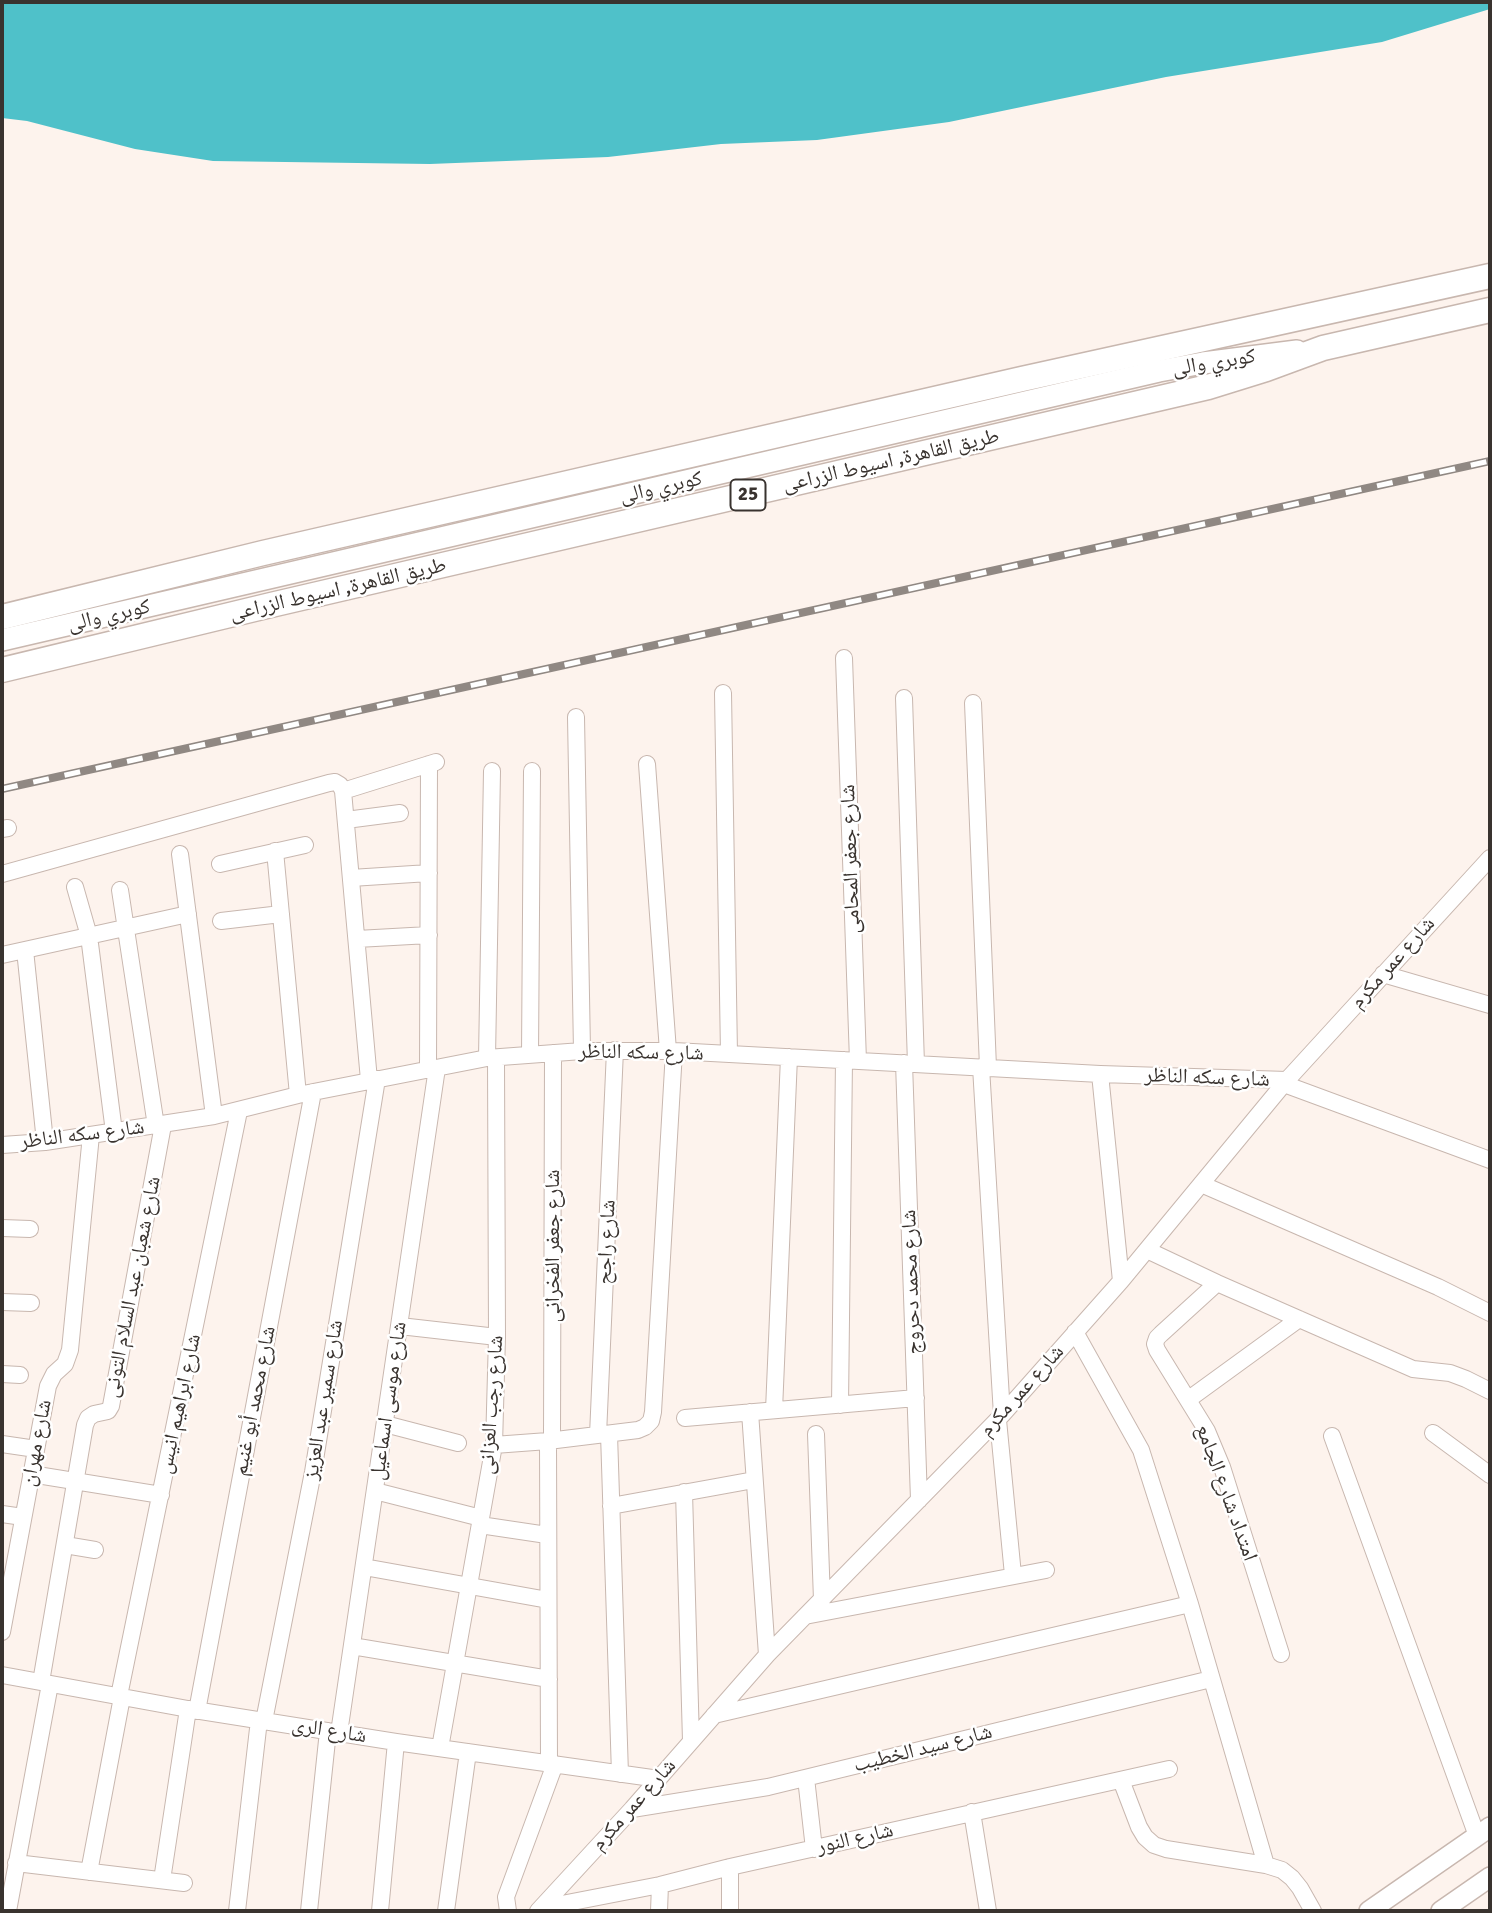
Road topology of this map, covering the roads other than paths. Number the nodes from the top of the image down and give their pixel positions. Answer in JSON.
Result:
{"nodes":[{"id":1,"x":1490,"y":276,"type":"edge"},
{"id":2,"x":1490,"y":310,"type":"edge"},
{"id":3,"x":1323,"y":348,"type":"junction"},
{"id":4,"x":374,"y":527,"type":"junction"},
{"id":5,"x":2,"y":617,"type":"edge"},
{"id":6,"x":2,"y":627,"type":"edge"},
{"id":7,"x":2,"y":640,"type":"edge"},
{"id":8,"x":844,"y":658,"type":"dead end"},
{"id":9,"x":2,"y":670,"type":"edge"},
{"id":10,"x":723,"y":693,"type":"dead end"},
{"id":11,"x":904,"y":698,"type":"dead end"},
{"id":12,"x":973,"y":702,"type":"dead end"},
{"id":13,"x":576,"y":717,"type":"dead end"},
{"id":14,"x":647,"y":764,"type":"dead end"},
{"id":15,"x":492,"y":771,"type":"dead end"},
{"id":16,"x":532,"y":771,"type":"dead end"},
{"id":17,"x":343,"y":790,"type":"junction"},
{"id":18,"x":400,"y":813,"type":"dead end"},
{"id":19,"x":346,"y":820,"type":"junction"},
{"id":20,"x":305,"y":845,"type":"dead end"},
{"id":21,"x":275,"y":851,"type":"junction"},
{"id":22,"x":180,"y":854,"type":"dead end"},
{"id":23,"x":1490,"y":858,"type":"edge"},
{"id":24,"x":220,"y":864,"type":"dead end"},
{"id":25,"x":429,"y":873,"type":"junction"},
{"id":26,"x":2,"y":874,"type":"edge"},
{"id":27,"x":351,"y":878,"type":"junction"},
{"id":28,"x":75,"y":887,"type":"dead end"},
{"id":29,"x":120,"y":890,"type":"dead end"},
{"id":30,"x":188,"y":914,"type":"junction"},
{"id":31,"x":281,"y":914,"type":"junction"},
{"id":32,"x":221,"y":921,"type":"dead end"},
{"id":33,"x":126,"y":928,"type":"junction"},
{"id":34,"x":429,"y":935,"type":"junction"},
{"id":35,"x":89,"y":936,"type":"junction"},
{"id":36,"x":356,"y":939,"type":"junction"},
{"id":37,"x":25,"y":950,"type":"junction"},
{"id":38,"x":2,"y":955,"type":"edge"},
{"id":39,"x":1382,"y":974,"type":"junction"},
{"id":40,"x":1490,"y":1006,"type":"edge"},
{"id":41,"x":615,"y":1050,"type":"junction"},
{"id":42,"x":582,"y":1051,"type":"junction"},
{"id":43,"x":671,"y":1051,"type":"junction"},
{"id":44,"x":553,"y":1053,"type":"junction"},
{"id":45,"x":729,"y":1054,"type":"junction"},
{"id":46,"x":530,"y":1055,"type":"junction"},
{"id":47,"x":789,"y":1057,"type":"junction"},
{"id":48,"x":492,"y":1058,"type":"junction"},
{"id":49,"x":851,"y":1061,"type":"junction"},
{"id":50,"x":910,"y":1064,"type":"junction"},
{"id":51,"x":984,"y":1067,"type":"junction"},
{"id":52,"x":433,"y":1069,"type":"junction"},
{"id":53,"x":1100,"y":1074,"type":"junction"},
{"id":54,"x":373,"y":1079,"type":"junction"},
{"id":55,"x":1286,"y":1082,"type":"junction"},
{"id":56,"x":306,"y":1093,"type":"junction"},
{"id":57,"x":239,"y":1111,"type":"junction"},
{"id":58,"x":214,"y":1116,"type":"junction"},
{"id":59,"x":160,"y":1125,"type":"junction"},
{"id":60,"x":114,"y":1132,"type":"junction"},
{"id":61,"x":91,"y":1135,"type":"junction"},
{"id":62,"x":45,"y":1142,"type":"junction"},
{"id":63,"x":2,"y":1145,"type":"edge"},
{"id":64,"x":1490,"y":1160,"type":"edge"},
{"id":65,"x":1201,"y":1184,"type":"junction"},
{"id":66,"x":2,"y":1228,"type":"edge"},
{"id":67,"x":30,"y":1230,"type":"dead end"},
{"id":68,"x":1147,"y":1250,"type":"junction"},
{"id":69,"x":1121,"y":1281,"type":"junction"},
{"id":70,"x":1217,"y":1283,"type":"junction"},
{"id":71,"x":2,"y":1302,"type":"edge"},
{"id":72,"x":31,"y":1303,"type":"dead end"},
{"id":73,"x":1490,"y":1313,"type":"edge"},
{"id":74,"x":1299,"y":1319,"type":"junction"},
{"id":75,"x":400,"y":1326,"type":"junction"},
{"id":76,"x":1075,"y":1332,"type":"junction"},
{"id":77,"x":497,"y":1337,"type":"junction"},
{"id":78,"x":2,"y":1374,"type":"edge"},
{"id":79,"x":20,"y":1375,"type":"dead end"},
{"id":80,"x":1490,"y":1391,"type":"edge"},
{"id":81,"x":916,"y":1398,"type":"junction"},
{"id":82,"x":1189,"y":1399,"type":"junction"},
{"id":83,"x":840,"y":1405,"type":"junction"},
{"id":84,"x":774,"y":1410,"type":"junction"},
{"id":85,"x":750,"y":1412,"type":"junction"},
{"id":86,"x":685,"y":1418,"type":"dead end"},
{"id":87,"x":1000,"y":1418,"type":"junction"},
{"id":88,"x":385,"y":1424,"type":"junction"},
{"id":89,"x":1433,"y":1433,"type":"dead end"},
{"id":90,"x":604,"y":1434,"type":"junction"},
{"id":91,"x":816,"y":1434,"type":"dead end"},
{"id":92,"x":1332,"y":1436,"type":"dead end"},
{"id":93,"x":550,"y":1441,"type":"junction"},
{"id":94,"x":458,"y":1443,"type":"dead end"},
{"id":95,"x":2,"y":1444,"type":"edge"},
{"id":96,"x":494,"y":1445,"type":"junction"},
{"id":97,"x":36,"y":1449,"type":"junction"},
{"id":98,"x":31,"y":1474,"type":"junction"},
{"id":99,"x":1490,"y":1475,"type":"edge"},
{"id":100,"x":754,"y":1480,"type":"junction"},
{"id":101,"x":76,"y":1481,"type":"junction"},
{"id":102,"x":375,"y":1491,"type":"junction"},
{"id":103,"x":684,"y":1492,"type":"junction"},
{"id":104,"x":161,"y":1495,"type":"junction"},
{"id":105,"x":919,"y":1500,"type":"junction"},
{"id":106,"x":611,"y":1506,"type":"junction"},
{"id":107,"x":2,"y":1514,"type":"edge"},
{"id":108,"x":23,"y":1517,"type":"junction"},
{"id":109,"x":480,"y":1521,"type":"junction"},
{"id":110,"x":547,"y":1535,"type":"junction"},
{"id":111,"x":65,"y":1545,"type":"junction"},
{"id":112,"x":95,"y":1550,"type":"dead end"},
{"id":113,"x":364,"y":1567,"type":"junction"},
{"id":114,"x":1046,"y":1570,"type":"dead end"},
{"id":115,"x":7,"y":1574,"type":"edge"},
{"id":116,"x":1013,"y":1575,"type":"junction"},
{"id":117,"x":469,"y":1586,"type":"junction"},
{"id":118,"x":548,"y":1600,"type":"junction"},
{"id":119,"x":822,"y":1600,"type":"junction"},
{"id":120,"x":1190,"y":1604,"type":"junction"},
{"id":121,"x":805,"y":1616,"type":"junction"},
{"id":122,"x":2,"y":1632,"type":"edge"},
{"id":123,"x":352,"y":1646,"type":"junction"},
{"id":124,"x":1281,"y":1654,"type":"dead end"},
{"id":125,"x":767,"y":1655,"type":"junction"},
{"id":126,"x":455,"y":1663,"type":"junction"},
{"id":127,"x":2,"y":1675,"type":"edge"},
{"id":128,"x":549,"y":1679,"type":"junction"},
{"id":129,"x":1211,"y":1679,"type":"junction"},
{"id":130,"x":45,"y":1683,"type":"junction"},
{"id":131,"x":121,"y":1697,"type":"junction"},
{"id":132,"x":193,"y":1710,"type":"junction"},
{"id":133,"x":714,"y":1715,"type":"junction"},
{"id":134,"x":262,"y":1721,"type":"junction"},
{"id":135,"x":333,"y":1732,"type":"junction"},
{"id":136,"x":691,"y":1741,"type":"junction"},
{"id":137,"x":396,"y":1742,"type":"junction"},
{"id":138,"x":440,"y":1748,"type":"junction"},
{"id":139,"x":468,"y":1752,"type":"junction"},
{"id":140,"x":552,"y":1764,"type":"junction"},
{"id":141,"x":1169,"y":1769,"type":"dead end"},
{"id":142,"x":620,"y":1773,"type":"junction"},
{"id":143,"x":806,"y":1778,"type":"junction"},
{"id":144,"x":659,"y":1779,"type":"junction"},
{"id":145,"x":1121,"y":1780,"type":"junction"},
{"id":146,"x":632,"y":1808,"type":"junction"},
{"id":147,"x":972,"y":1812,"type":"junction"},
{"id":148,"x":1483,"y":1832,"type":"edge"},
{"id":149,"x":814,"y":1849,"type":"junction"},
{"id":150,"x":16,"y":1863,"type":"junction"},
{"id":151,"x":1266,"y":1865,"type":"junction"},
{"id":152,"x":730,"y":1867,"type":"junction"},
{"id":153,"x":89,"y":1872,"type":"junction"},
{"id":154,"x":1490,"y":1877,"type":"edge"},
{"id":155,"x":162,"y":1880,"type":"junction"},
{"id":156,"x":184,"y":1883,"type":"dead end"},
{"id":157,"x":660,"y":1885,"type":"junction"},
{"id":158,"x":591,"y":1905,"type":"edge"},
{"id":159,"x":539,"y":1910,"type":"edge"},
{"id":160,"x":8,"y":1911,"type":"edge"},
{"id":161,"x":237,"y":1911,"type":"edge"},
{"id":162,"x":309,"y":1911,"type":"edge"},
{"id":163,"x":380,"y":1911,"type":"edge"},
{"id":164,"x":446,"y":1911,"type":"edge"},
{"id":165,"x":508,"y":1911,"type":"edge"},
{"id":166,"x":659,"y":1911,"type":"edge"},
{"id":167,"x":730,"y":1911,"type":"edge"},
{"id":168,"x":988,"y":1911,"type":"edge"},
{"id":169,"x":1313,"y":1911,"type":"edge"},
{"id":170,"x":1369,"y":1911,"type":"edge"},
{"id":171,"x":1441,"y":1911,"type":"edge"}],
"edges":[{"from":1,"to":4,"type":"highway"},
{"from":2,"to":3,"type":"highway","name":"طريق القاهرة, اسيوط الزراعى","number":"25"},
{"from":3,"to":7,"type":"main road","name":"كوبري والى"},
{"from":3,"to":9,"type":"highway","name":"طريق القاهرة, اسيوط الزراعى","number":"25"},
{"from":4,"to":5,"type":"highway"},
{"from":4,"to":6,"type":"main road","name":"كوبري والى"},
{"from":8,"to":49,"type":"street","name":"شارع جعفر المحامى"},
{"from":10,"to":45,"type":"street"},
{"from":11,"to":50,"type":"street","name":"شارع محمد دحروج"},
{"from":12,"to":51,"type":"street"},
{"from":13,"to":42,"type":"street"},
{"from":14,"to":43,"type":"street"},
{"from":15,"to":48,"type":"street","name":"شارع رجب العزانى"},
{"from":16,"to":46,"type":"street"},
{"from":17,"to":19,"type":"street","name":"شارع سمير عبد العزيز"},
{"from":17,"to":25,"type":"street","name":"شارع موسى اسماعيل"},
{"from":17,"to":26,"type":"street"},
{"from":18,"to":19,"type":"street"},
{"from":19,"to":27,"type":"street","name":"شارع سمير عبد العزيز"},
{"from":20,"to":21,"type":"street"},
{"from":21,"to":24,"type":"street"},
{"from":21,"to":31,"type":"street","name":"شارع محمد أبو غنيم"},
{"from":22,"to":30,"type":"street"},
{"from":23,"to":39,"type":"street","name":"شارع عمر مكرم"},
{"from":25,"to":27,"type":"street"},
{"from":25,"to":34,"type":"street","name":"شارع موسى اسماعيل"},
{"from":27,"to":36,"type":"street","name":"شارع سمير عبد العزيز"},
{"from":28,"to":35,"type":"street"},
{"from":29,"to":33,"type":"street"},
{"from":30,"to":33,"type":"street"},
{"from":30,"to":58,"type":"street"},
{"from":31,"to":32,"type":"street"},
{"from":31,"to":56,"type":"street","name":"شارع محمد أبو غنيم"},
{"from":33,"to":35,"type":"street"},
{"from":33,"to":59,"type":"street"},
{"from":34,"to":36,"type":"street"},
{"from":34,"to":52,"type":"street","name":"شارع موسى اسماعيل"},
{"from":35,"to":37,"type":"street"},
{"from":35,"to":60,"type":"street"},
{"from":36,"to":54,"type":"street","name":"شارع سمير عبد العزيز"},
{"from":37,"to":38,"type":"street"},
{"from":37,"to":62,"type":"street"},
{"from":39,"to":40,"type":"street"},
{"from":39,"to":55,"type":"street","name":"شارع عمر مكرم"},
{"from":41,"to":42,"type":"street","name":"شارع سكه الناظر"},
{"from":41,"to":43,"type":"street","name":"شارع سكه الناظر"},
{"from":41,"to":90,"type":"street","name":"شارع راجح"},
{"from":42,"to":44,"type":"street","name":"شارع سكه الناظر"},
{"from":43,"to":45,"type":"street","name":"شارع سكه الناظر"},
{"from":43,"to":90,"type":"street"},
{"from":44,"to":46,"type":"street","name":"شارع سكه الناظر"},
{"from":44,"to":93,"type":"street","name":"شارع جعفر الفخرانى"},
{"from":45,"to":47,"type":"street","name":"شارع سكه الناظر"},
{"from":46,"to":48,"type":"street","name":"شارع سكه الناظر"},
{"from":47,"to":49,"type":"street","name":"شارع سكه الناظر"},
{"from":47,"to":84,"type":"street"},
{"from":48,"to":52,"type":"street","name":"شارع سكه الناظر"},
{"from":48,"to":77,"type":"street","name":"شارع رجب العزانى"},
{"from":49,"to":50,"type":"street","name":"شارع سكه الناظر"},
{"from":49,"to":83,"type":"street","name":"شارع جعفر المحامى"},
{"from":50,"to":51,"type":"street","name":"شارع سكه الناظر"},
{"from":50,"to":81,"type":"street","name":"شارع محمد دحروج"},
{"from":51,"to":53,"type":"street","name":"شارع سكه الناظر"},
{"from":51,"to":87,"type":"street"},
{"from":52,"to":54,"type":"street","name":"شارع سكه الناظر"},
{"from":52,"to":75,"type":"street","name":"شارع موسى اسماعيل"},
{"from":53,"to":55,"type":"street","name":"شارع سكه الناظر"},
{"from":53,"to":69,"type":"street"},
{"from":54,"to":56,"type":"street","name":"شارع سكه الناظر"},
{"from":54,"to":134,"type":"street","name":"شارع سمير عبد العزيز"},
{"from":55,"to":64,"type":"street","name":"شارع سكه الناظر"},
{"from":55,"to":65,"type":"street","name":"شارع عمر مكرم"},
{"from":56,"to":57,"type":"street","name":"شارع سكه الناظر"},
{"from":56,"to":132,"type":"street","name":"شارع محمد أبو غنيم"},
{"from":57,"to":58,"type":"street","name":"شارع سكه الناظر"},
{"from":57,"to":104,"type":"street","name":"شارع ابراهيم انيس"},
{"from":58,"to":59,"type":"street","name":"شارع سكه الناظر"},
{"from":59,"to":60,"type":"street","name":"شارع سكه الناظر"},
{"from":59,"to":101,"type":"street","name":"شارع شعبان عبد السلام التونى"},
{"from":60,"to":61,"type":"street","name":"شارع سكه الناظر"},
{"from":61,"to":62,"type":"street","name":"شارع سكه الناظر"},
{"from":61,"to":97,"type":"street","name":"شارع مهران"},
{"from":62,"to":63,"type":"street","name":"شارع سكه الناظر"},
{"from":65,"to":68,"type":"street","name":"شارع عمر مكرم"},
{"from":65,"to":73,"type":"street"},
{"from":66,"to":67,"type":"street"},
{"from":68,"to":69,"type":"street","name":"شارع عمر مكرم"},
{"from":68,"to":70,"type":"street"},
{"from":69,"to":76,"type":"street","name":"شارع عمر مكرم"},
{"from":70,"to":74,"type":"street"},
{"from":70,"to":82,"type":"street","name":"امتداد شارع الجامع"},
{"from":71,"to":72,"type":"street"},
{"from":74,"to":80,"type":"street"},
{"from":74,"to":82,"type":"street"},
{"from":75,"to":77,"type":"street"},
{"from":75,"to":88,"type":"street","name":"شارع موسى اسماعيل"},
{"from":76,"to":87,"type":"street","name":"شارع عمر مكرم"},
{"from":76,"to":120,"type":"street"},
{"from":77,"to":96,"type":"street","name":"شارع رجب العزانى"},
{"from":78,"to":79,"type":"street"},
{"from":81,"to":83,"type":"street"},
{"from":81,"to":105,"type":"street","name":"شارع محمد دحروج"},
{"from":82,"to":124,"type":"street","name":"امتداد شارع الجامع"},
{"from":83,"to":84,"type":"street"},
{"from":84,"to":85,"type":"street"},
{"from":85,"to":86,"type":"street"},
{"from":85,"to":100,"type":"street"},
{"from":87,"to":105,"type":"street","name":"شارع عمر مكرم"},
{"from":87,"to":116,"type":"street"},
{"from":88,"to":94,"type":"street"},
{"from":88,"to":102,"type":"street","name":"شارع موسى اسماعيل"},
{"from":89,"to":99,"type":"street"},
{"from":90,"to":93,"type":"street"},
{"from":90,"to":106,"type":"street","name":"شارع راجح"},
{"from":91,"to":119,"type":"street"},
{"from":92,"to":148,"type":"street"},
{"from":93,"to":96,"type":"street"},
{"from":93,"to":110,"type":"street","name":"شارع جعفر الفخرانى"},
{"from":95,"to":97,"type":"street"},
{"from":96,"to":109,"type":"street","name":"شارع رجب العزانى"},
{"from":97,"to":98,"type":"street","name":"شارع مهران"},
{"from":98,"to":101,"type":"street"},
{"from":98,"to":108,"type":"street","name":"شارع مهران"},
{"from":100,"to":103,"type":"street"},
{"from":100,"to":125,"type":"street"},
{"from":101,"to":104,"type":"street"},
{"from":101,"to":111,"type":"street","name":"شارع شعبان عبد السلام التونى"},
{"from":102,"to":109,"type":"street"},
{"from":102,"to":113,"type":"street","name":"شارع موسى اسماعيل"},
{"from":103,"to":106,"type":"street"},
{"from":103,"to":136,"type":"street"},
{"from":104,"to":131,"type":"street","name":"شارع ابراهيم انيس"},
{"from":105,"to":119,"type":"street","name":"شارع عمر مكرم"},
{"from":106,"to":142,"type":"street","name":"شارع راجح"},
{"from":107,"to":108,"type":"street"},
{"from":108,"to":115,"type":"street","name":"شارع مهران"},
{"from":109,"to":110,"type":"street"},
{"from":109,"to":117,"type":"street","name":"شارع رجب العزانى"},
{"from":110,"to":118,"type":"street","name":"شارع جعفر الفخرانى"},
{"from":111,"to":112,"type":"street"},
{"from":111,"to":130,"type":"street","name":"شارع شعبان عبد السلام التونى"},
{"from":113,"to":117,"type":"street"},
{"from":113,"to":123,"type":"street","name":"شارع موسى اسماعيل"},
{"from":114,"to":116,"type":"street"},
{"from":115,"to":122,"type":"street","name":"شارع مهران"},
{"from":116,"to":121,"type":"street"},
{"from":117,"to":118,"type":"street"},
{"from":117,"to":126,"type":"street","name":"شارع رجب العزانى"},
{"from":118,"to":128,"type":"street","name":"شارع جعفر الفخرانى"},
{"from":119,"to":121,"type":"street","name":"شارع عمر مكرم"},
{"from":120,"to":129,"type":"street"},
{"from":120,"to":133,"type":"street"},
{"from":121,"to":125,"type":"street","name":"شارع عمر مكرم"},
{"from":123,"to":126,"type":"street"},
{"from":123,"to":135,"type":"street","name":"شارع موسى اسماعيل"},
{"from":125,"to":133,"type":"street","name":"شارع عمر مكرم"},
{"from":126,"to":128,"type":"street"},
{"from":126,"to":138,"type":"street","name":"شارع رجب العزانى"},
{"from":127,"to":130,"type":"street","name":"شارع الرى"},
{"from":128,"to":140,"type":"street","name":"شارع جعفر الفخرانى"},
{"from":129,"to":143,"type":"street","name":"شارع سيد الخطيب"},
{"from":129,"to":151,"type":"street"},
{"from":130,"to":131,"type":"street","name":"شارع الرى"},
{"from":130,"to":150,"type":"street","name":"شارع شعبان عبد السلام التونى"},
{"from":131,"to":132,"type":"street","name":"شارع الرى"},
{"from":131,"to":153,"type":"street","name":"شارع ابراهيم انيس"},
{"from":132,"to":134,"type":"street","name":"شارع الرى"},
{"from":132,"to":155,"type":"street","name":"شارع محمد أبو غنيم"},
{"from":133,"to":136,"type":"street","name":"شارع عمر مكرم"},
{"from":134,"to":135,"type":"street","name":"شارع الرى"},
{"from":134,"to":161,"type":"street","name":"شارع سمير عبد العزيز"},
{"from":135,"to":137,"type":"street","name":"شارع الرى"},
{"from":135,"to":162,"type":"street","name":"شارع موسى اسماعيل"},
{"from":136,"to":144,"type":"street","name":"شارع عمر مكرم"},
{"from":137,"to":138,"type":"street","name":"شارع الرى"},
{"from":137,"to":163,"type":"street"},
{"from":138,"to":139,"type":"street","name":"شارع الرى"},
{"from":139,"to":140,"type":"street","name":"شارع الرى"},
{"from":139,"to":164,"type":"street"},
{"from":140,"to":142,"type":"street","name":"شارع الرى"},
{"from":140,"to":165,"type":"street"},
{"from":141,"to":145,"type":"street","name":"شارع النور"},
{"from":142,"to":144,"type":"street","name":"شارع الرى"},
{"from":143,"to":146,"type":"street","name":"شارع سيد الخطيب"},
{"from":143,"to":149,"type":"street"},
{"from":144,"to":146,"type":"street","name":"شارع عمر مكرم"},
{"from":145,"to":147,"type":"street","name":"شارع النور"},
{"from":145,"to":151,"type":"street"},
{"from":146,"to":159,"type":"street","name":"شارع عمر مكرم"},
{"from":147,"to":149,"type":"street","name":"شارع النور"},
{"from":147,"to":168,"type":"street"},
{"from":148,"to":170,"type":"street"},
{"from":149,"to":152,"type":"street","name":"شارع النور"},
{"from":150,"to":153,"type":"street"},
{"from":150,"to":160,"type":"street","name":"شارع شعبان عبد السلام التونى"},
{"from":151,"to":169,"type":"street"},
{"from":152,"to":157,"type":"street","name":"شارع النور"},
{"from":152,"to":167,"type":"street"},
{"from":153,"to":155,"type":"street"},
{"from":154,"to":171,"type":"street"},
{"from":155,"to":156,"type":"street"},
{"from":157,"to":158,"type":"street","name":"شارع النور"},
{"from":157,"to":166,"type":"street"},
{"from":158,"to":159,"type":"street","name":"شارع النور"}]}
